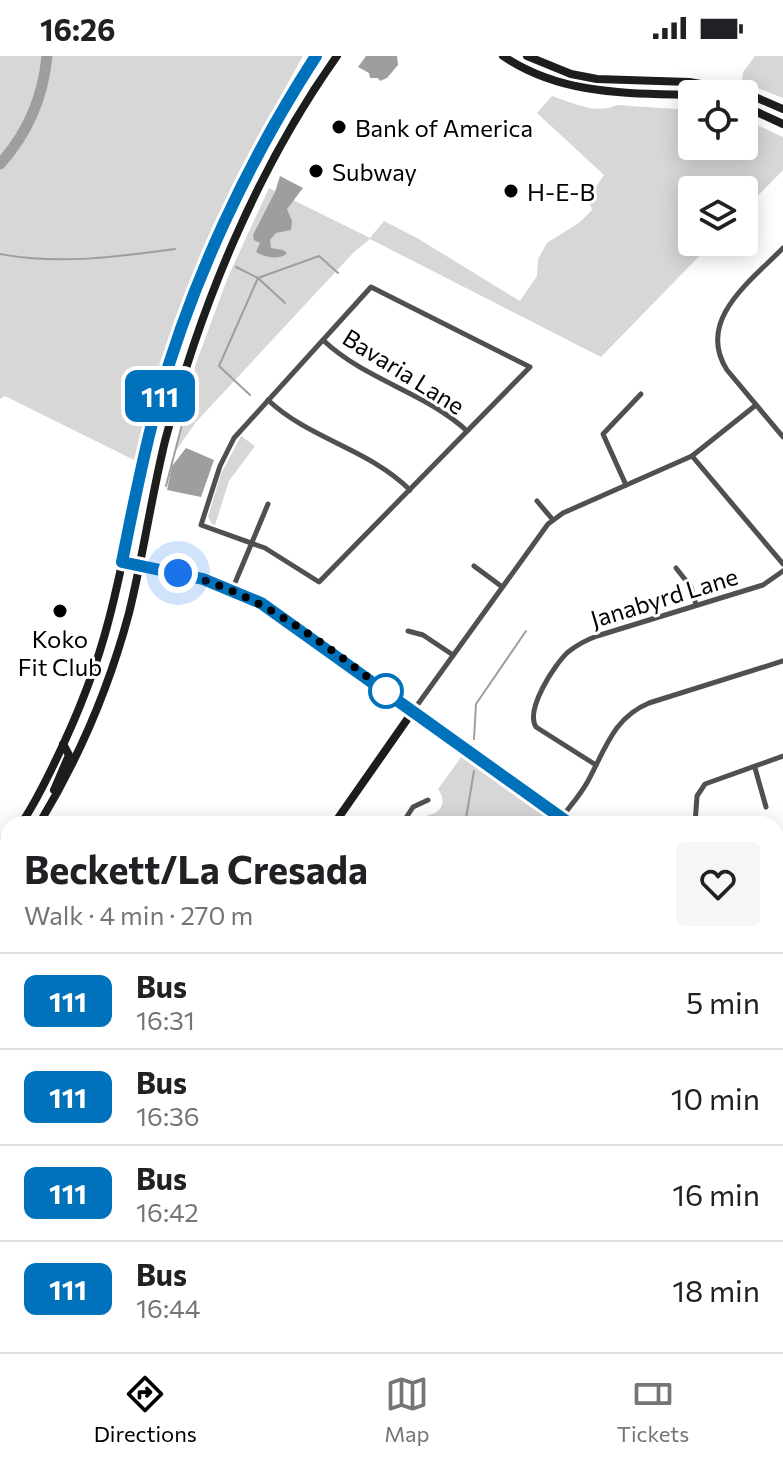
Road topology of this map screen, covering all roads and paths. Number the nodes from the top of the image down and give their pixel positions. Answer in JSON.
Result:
{"nodes":[{"id":1,"x":316,"y":56,"type":"edge"},
{"id":2,"x":337,"y":56,"type":"edge"},
{"id":3,"x":503,"y":56,"type":"edge"},
{"id":4,"x":536,"y":60,"type":"edge"},
{"id":5,"x":535,"y":74,"type":"junction"},
{"id":6,"x":677,"y":82,"type":"junction"},
{"id":7,"x":676,"y":95,"type":"joint"},
{"id":8,"x":783,"y":109,"type":"edge"},
{"id":9,"x":758,"y":112,"type":"edge"},
{"id":10,"x":783,"y":124,"type":"edge"},
{"id":11,"x":261,"y":151,"type":"junction"},
{"id":12,"x":275,"y":159,"type":"junction"},
{"id":13,"x":783,"y":248,"type":"edge"},
{"id":14,"x":323,"y":340,"type":"junction"},
{"id":15,"x":641,"y":394,"type":"dead end"},
{"id":16,"x":268,"y":400,"type":"junction"},
{"id":17,"x":756,"y":405,"type":"junction"},
{"id":18,"x":467,"y":431,"type":"junction"},
{"id":19,"x":783,"y":437,"type":"edge"},
{"id":20,"x":692,"y":456,"type":"junction"},
{"id":21,"x":626,"y":485,"type":"junction"},
{"id":22,"x":410,"y":490,"type":"junction"},
{"id":23,"x":537,"y":501,"type":"dead end"},
{"id":24,"x":268,"y":504,"type":"dead end"},
{"id":25,"x":553,"y":520,"type":"junction"},
{"id":26,"x":252,"y":542,"type":"junction"},
{"id":27,"x":122,"y":562,"type":"junction"},
{"id":28,"x":783,"y":564,"type":"edge"},
{"id":29,"x":139,"y":566,"type":"junction"},
{"id":30,"x":474,"y":566,"type":"dead end"},
{"id":31,"x":676,"y":568,"type":"dead end"},
{"id":32,"x":783,"y":571,"type":"edge"},
{"id":33,"x":501,"y":586,"type":"junction"},
{"id":34,"x":232,"y":590,"type":"junction"},
{"id":35,"x":696,"y":605,"type":"junction"},
{"id":36,"x":408,"y":631,"type":"dead end"},
{"id":37,"x":453,"y":655,"type":"junction"},
{"id":38,"x":783,"y":661,"type":"edge"},
{"id":39,"x":88,"y":687,"type":"junction"},
{"id":40,"x":413,"y":711,"type":"junction"},
{"id":41,"x":63,"y":744,"type":"junction"},
{"id":42,"x":79,"y":750,"type":"junction"},
{"id":43,"x":783,"y":756,"type":"edge"},
{"id":44,"x":596,"y":765,"type":"junction"},
{"id":45,"x":755,"y":768,"type":"junction"},
{"id":46,"x":54,"y":799,"type":"junction"},
{"id":47,"x":428,"y":800,"type":"dead end"},
{"id":48,"x":766,"y":807,"type":"dead end"},
{"id":49,"x":26,"y":816,"type":"edge"},
{"id":50,"x":44,"y":816,"type":"edge"},
{"id":51,"x":340,"y":816,"type":"edge"},
{"id":52,"x":407,"y":816,"type":"edge"},
{"id":53,"x":561,"y":816,"type":"edge"},
{"id":54,"x":563,"y":816,"type":"edge"},
{"id":55,"x":696,"y":816,"type":"edge"}],
"edges":[{"from":1,"to":11,"type":"main road"},
{"from":2,"to":12,"type":"main road"},
{"from":3,"to":5,"type":"main road"},
{"from":4,"to":5,"type":"main road"},
{"from":4,"to":6,"type":"main road"},
{"from":5,"to":7,"type":"main road"},
{"from":6,"to":7,"type":"main road"},
{"from":6,"to":8,"type":"main road"},
{"from":9,"to":10,"type":"main road"},
{"from":11,"to":12,"type":"main road"},
{"from":11,"to":27,"type":"main road"},
{"from":12,"to":29,"type":"main road"},
{"from":13,"to":17,"type":"street"},
{"from":14,"to":16,"type":"street"},
{"from":14,"to":18,"type":"street","name":"Bavaria Lane"},
{"from":14,"to":18,"type":"street"},
{"from":15,"to":21,"type":"street"},
{"from":16,"to":22,"type":"street"},
{"from":16,"to":26,"type":"street"},
{"from":17,"to":19,"type":"street"},
{"from":17,"to":20,"type":"street"},
{"from":18,"to":22,"type":"street"},
{"from":20,"to":21,"type":"street"},
{"from":20,"to":28,"type":"street"},
{"from":21,"to":25,"type":"street"},
{"from":22,"to":26,"type":"street"},
{"from":23,"to":25,"type":"street"},
{"from":24,"to":26,"type":"street"},
{"from":25,"to":33,"type":"street"},
{"from":26,"to":34,"type":"street"},
{"from":27,"to":29,"type":"main road"},
{"from":27,"to":39,"type":"main road"},
{"from":29,"to":34,"type":"main road"},
{"from":29,"to":42,"type":"main road"},
{"from":30,"to":33,"type":"street"},
{"from":31,"to":35,"type":"street"},
{"from":32,"to":35,"type":"street","name":"Janabyrd Lane"},
{"from":33,"to":37,"type":"street"},
{"from":34,"to":40,"type":"main road"},
{"from":35,"to":44,"type":"street","name":"Janabyrd Lane"},
{"from":36,"to":37,"type":"street"},
{"from":37,"to":40,"type":"street"},
{"from":38,"to":44,"type":"street"},
{"from":39,"to":41,"type":"main road"},
{"from":39,"to":42,"type":"main road"},
{"from":40,"to":51,"type":"main road"},
{"from":40,"to":53,"type":"main road"},
{"from":41,"to":46,"type":"main road"},
{"from":41,"to":49,"type":"main road"},
{"from":42,"to":46,"type":"main road"},
{"from":43,"to":45,"type":"street"},
{"from":44,"to":54,"type":"street"},
{"from":45,"to":48,"type":"street"},
{"from":45,"to":55,"type":"street"},
{"from":46,"to":50,"type":"main road"},
{"from":47,"to":52,"type":"street"}]}
